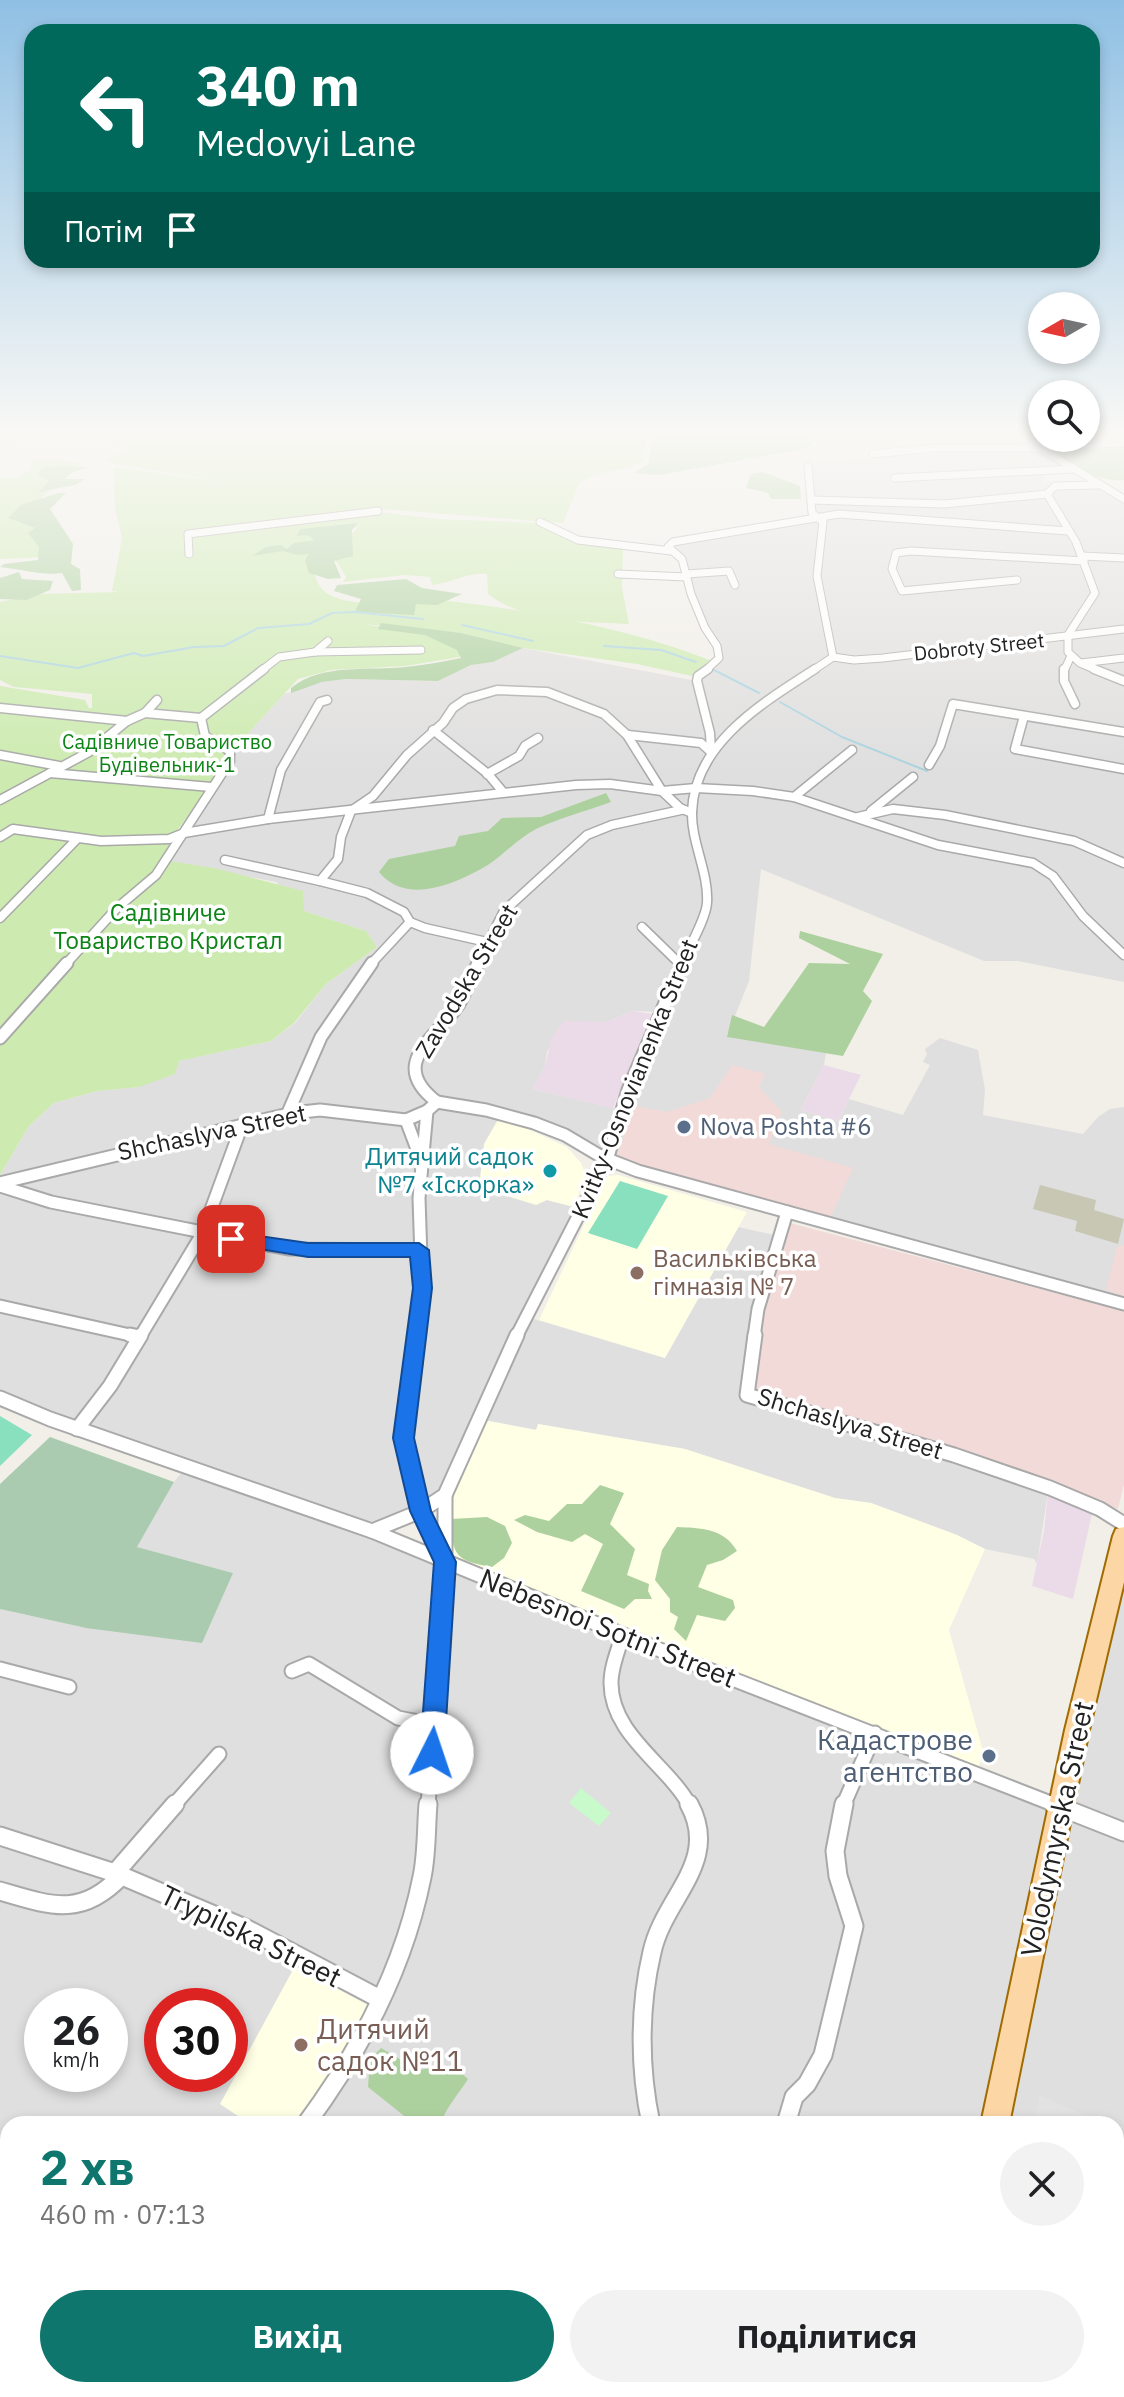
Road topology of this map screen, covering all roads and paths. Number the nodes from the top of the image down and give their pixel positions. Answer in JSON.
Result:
{"nodes":[{"id":1,"x":191,"y":548,"type":"edge"},
{"id":2,"x":673,"y":548,"type":"edge"},
{"id":3,"x":820,"y":548,"type":"edge"},
{"id":4,"x":1077,"y":548,"type":"edge"},
{"id":5,"x":189,"y":554,"type":"dead end"},
{"id":6,"x":1083,"y":558,"type":"junction"},
{"id":7,"x":1124,"y":558,"type":"edge"},
{"id":8,"x":618,"y":574,"type":"dead end"},
{"id":9,"x":687,"y":576,"type":"junction"},
{"id":10,"x":1017,"y":580,"type":"dead end"},
{"id":11,"x":735,"y":585,"type":"dead end"},
{"id":12,"x":1124,"y":629,"type":"edge"},
{"id":13,"x":1068,"y":635,"type":"junction"},
{"id":14,"x":328,"y":641,"type":"dead end"},
{"id":15,"x":421,"y":650,"type":"dead end"},
{"id":16,"x":315,"y":652,"type":"junction"},
{"id":17,"x":833,"y":657,"type":"junction"},
{"id":18,"x":1070,"y":658,"type":"junction"},
{"id":19,"x":1124,"y":658,"type":"edge"},
{"id":20,"x":1080,"y":663,"type":"junction"},
{"id":21,"x":1124,"y":681,"type":"edge"},
{"id":22,"x":157,"y":700,"type":"dead end"},
{"id":23,"x":327,"y":700,"type":"dead end"},
{"id":24,"x":1075,"y":704,"type":"dead end"},
{"id":25,"x":0,"y":708,"type":"edge"},
{"id":26,"x":145,"y":713,"type":"junction"},
{"id":27,"x":1024,"y":716,"type":"junction"},
{"id":28,"x":201,"y":718,"type":"junction"},
{"id":29,"x":127,"y":721,"type":"junction"},
{"id":30,"x":433,"y":730,"type":"junction"},
{"id":31,"x":1124,"y":732,"type":"edge"},
{"id":32,"x":628,"y":735,"type":"junction"},
{"id":33,"x":538,"y":738,"type":"dead end"},
{"id":34,"x":852,"y":750,"type":"dead end"},
{"id":35,"x":711,"y":752,"type":"junction"},
{"id":36,"x":0,"y":755,"type":"edge"},
{"id":37,"x":929,"y":765,"type":"dead end"},
{"id":38,"x":59,"y":766,"type":"junction"},
{"id":39,"x":1124,"y":769,"type":"edge"},
{"id":40,"x":50,"y":773,"type":"junction"},
{"id":41,"x":487,"y":774,"type":"junction"},
{"id":42,"x":913,"y":777,"type":"dead end"},
{"id":43,"x":211,"y":787,"type":"junction"},
{"id":44,"x":696,"y":788,"type":"junction"},
{"id":45,"x":662,"y":791,"type":"junction"},
{"id":46,"x":503,"y":792,"type":"junction"},
{"id":47,"x":794,"y":797,"type":"junction"},
{"id":48,"x":0,"y":800,"type":"edge"},
{"id":49,"x":351,"y":811,"type":"junction"},
{"id":50,"x":686,"y":812,"type":"junction"},
{"id":51,"x":862,"y":816,"type":"junction"},
{"id":52,"x":268,"y":819,"type":"junction"},
{"id":53,"x":184,"y":833,"type":"junction"},
{"id":54,"x":0,"y":837,"type":"edge"},
{"id":55,"x":78,"y":838,"type":"junction"},
{"id":56,"x":225,"y":860,"type":"dead end"},
{"id":57,"x":1124,"y":863,"type":"edge"},
{"id":58,"x":320,"y":881,"type":"junction"},
{"id":59,"x":0,"y":918,"type":"edge"},
{"id":60,"x":410,"y":922,"type":"junction"},
{"id":61,"x":642,"y":927,"type":"dead end"},
{"id":62,"x":487,"y":942,"type":"junction"},
{"id":63,"x":1124,"y":955,"type":"edge"},
{"id":64,"x":681,"y":965,"type":"junction"},
{"id":65,"x":0,"y":1038,"type":"edge"},
{"id":66,"x":432,"y":1106,"type":"junction"},
{"id":67,"x":287,"y":1115,"type":"junction"},
{"id":68,"x":406,"y":1120,"type":"junction"},
{"id":69,"x":242,"y":1125,"type":"junction"},
{"id":70,"x":421,"y":1160,"type":"junction"},
{"id":71,"x":607,"y":1160,"type":"junction"},
{"id":72,"x":0,"y":1184,"type":"edge"},
{"id":73,"x":787,"y":1212,"type":"junction"},
{"id":74,"x":202,"y":1234,"type":"junction"},
{"id":75,"x":419,"y":1250,"type":"junction"},
{"id":76,"x":1124,"y":1304,"type":"edge"},
{"id":77,"x":0,"y":1306,"type":"edge"},
{"id":78,"x":139,"y":1337,"type":"junction"},
{"id":79,"x":0,"y":1398,"type":"edge"},
{"id":80,"x":77,"y":1429,"type":"junction"},
{"id":81,"x":445,"y":1495,"type":"junction"},
{"id":82,"x":421,"y":1511,"type":"junction"},
{"id":83,"x":1124,"y":1524,"type":"edge"},
{"id":84,"x":372,"y":1531,"type":"junction"},
{"id":85,"x":1124,"y":1536,"type":"edge"},
{"id":86,"x":445,"y":1562,"type":"junction"},
{"id":87,"x":623,"y":1635,"type":"junction"},
{"id":88,"x":0,"y":1669,"type":"edge"},
{"id":89,"x":292,"y":1671,"type":"dead end"},
{"id":90,"x":69,"y":1687,"type":"dead end"},
{"id":91,"x":434,"y":1725,"type":"junction"},
{"id":92,"x":875,"y":1733,"type":"junction"},
{"id":93,"x":219,"y":1754,"type":"dead end"},
{"id":94,"x":1060,"y":1809,"type":"junction"},
{"id":95,"x":1124,"y":1832,"type":"edge"},
{"id":96,"x":0,"y":1836,"type":"edge"},
{"id":97,"x":118,"y":1874,"type":"junction"},
{"id":98,"x":0,"y":1891,"type":"edge"},
{"id":99,"x":380,"y":1999,"type":"junction"},
{"id":100,"x":312,"y":2116,"type":"edge"},
{"id":101,"x":650,"y":2116,"type":"edge"},
{"id":102,"x":788,"y":2116,"type":"edge"},
{"id":103,"x":997,"y":2116,"type":"edge"}],
"edges":[{"from":1,"to":5,"type":"street"},
{"from":2,"to":9,"type":"street"},
{"from":3,"to":17,"type":"street"},
{"from":4,"to":6,"type":"street"},
{"from":6,"to":7,"type":"street"},
{"from":6,"to":10,"type":"street"},
{"from":6,"to":13,"type":"street"},
{"from":8,"to":9,"type":"street"},
{"from":9,"to":11,"type":"street"},
{"from":9,"to":35,"type":"street"},
{"from":12,"to":13,"type":"street","name":"Dobroty Street"},
{"from":13,"to":17,"type":"street","name":"Dobroty Street"},
{"from":13,"to":18,"type":"street"},
{"from":14,"to":16,"type":"street"},
{"from":15,"to":16,"type":"street"},
{"from":16,"to":28,"type":"street"},
{"from":17,"to":35,"type":"street","name":"Kvitky-Osnovianenka Street"},
{"from":18,"to":20,"type":"street"},
{"from":18,"to":24,"type":"street"},
{"from":19,"to":20,"type":"street"},
{"from":20,"to":21,"type":"street"},
{"from":22,"to":26,"type":"street"},
{"from":23,"to":52,"type":"street"},
{"from":25,"to":29,"type":"street"},
{"from":26,"to":28,"type":"street"},
{"from":26,"to":29,"type":"street"},
{"from":27,"to":31,"type":"street"},
{"from":27,"to":37,"type":"street"},
{"from":27,"to":39,"type":"street"},
{"from":28,"to":43,"type":"street"},
{"from":29,"to":38,"type":"street"},
{"from":30,"to":32,"type":"street"},
{"from":30,"to":41,"type":"street"},
{"from":30,"to":49,"type":"street"},
{"from":32,"to":35,"type":"street"},
{"from":32,"to":45,"type":"street"},
{"from":33,"to":41,"type":"street"},
{"from":34,"to":47,"type":"street"},
{"from":35,"to":44,"type":"street","name":"Kvitky-Osnovianenka Street"},
{"from":36,"to":38,"type":"street"},
{"from":38,"to":40,"type":"street"},
{"from":40,"to":43,"type":"street"},
{"from":40,"to":48,"type":"street"},
{"from":41,"to":46,"type":"street"},
{"from":42,"to":51,"type":"street"},
{"from":43,"to":53,"type":"street"},
{"from":44,"to":45,"type":"street"},
{"from":44,"to":47,"type":"street"},
{"from":44,"to":50,"type":"street","name":"Kvitky-Osnovianenka Street"},
{"from":45,"to":46,"type":"street"},
{"from":45,"to":50,"type":"street"},
{"from":46,"to":49,"type":"street"},
{"from":47,"to":51,"type":"street"},
{"from":49,"to":52,"type":"street"},
{"from":49,"to":58,"type":"street"},
{"from":50,"to":62,"type":"street","name":"Zavodska Street"},
{"from":50,"to":64,"type":"street","name":"Kvitky-Osnovianenka Street"},
{"from":51,"to":57,"type":"street"},
{"from":51,"to":63,"type":"street"},
{"from":52,"to":53,"type":"street"},
{"from":53,"to":55,"type":"street"},
{"from":53,"to":65,"type":"street"},
{"from":54,"to":55,"type":"street"},
{"from":55,"to":59,"type":"street"},
{"from":56,"to":58,"type":"street"},
{"from":58,"to":60,"type":"street"},
{"from":60,"to":62,"type":"street"},
{"from":60,"to":67,"type":"street"},
{"from":61,"to":64,"type":"street"},
{"from":62,"to":66,"type":"street","name":"Zavodska Street"},
{"from":64,"to":71,"type":"street","name":"Kvitky-Osnovianenka Street"},
{"from":66,"to":68,"type":"street","name":"Shchaslyva Street"},
{"from":66,"to":70,"type":"street"},
{"from":66,"to":71,"type":"street","name":"Shchaslyva Street"},
{"from":67,"to":68,"type":"street","name":"Shchaslyva Street"},
{"from":67,"to":69,"type":"street","name":"Shchaslyva Street"},
{"from":68,"to":70,"type":"street"},
{"from":69,"to":72,"type":"street","name":"Shchaslyva Street"},
{"from":69,"to":74,"type":"street"},
{"from":70,"to":75,"type":"street"},
{"from":71,"to":73,"type":"street","name":"Shchaslyva Street"},
{"from":71,"to":81,"type":"street","name":"Kvitky-Osnovianenka Street"},
{"from":72,"to":74,"type":"street"},
{"from":73,"to":76,"type":"street","name":"Shchaslyva Street"},
{"from":73,"to":83,"type":"street","name":"Shchaslyva Street"},
{"from":74,"to":75,"type":"street"},
{"from":74,"to":78,"type":"street"},
{"from":75,"to":82,"type":"street"},
{"from":77,"to":78,"type":"street"},
{"from":78,"to":80,"type":"street"},
{"from":79,"to":80,"type":"street","name":"Nebesnoi Sotni Street"},
{"from":80,"to":84,"type":"street","name":"Nebesnoi Sotni Street"},
{"from":81,"to":82,"type":"street"},
{"from":81,"to":86,"type":"street"},
{"from":82,"to":84,"type":"street"},
{"from":82,"to":86,"type":"street"},
{"from":84,"to":86,"type":"street","name":"Nebesnoi Sotni Street"},
{"from":85,"to":94,"type":"main road","name":"Volodymyrska Street"},
{"from":86,"to":87,"type":"street","name":"Nebesnoi Sotni Street"},
{"from":86,"to":91,"type":"street"},
{"from":87,"to":92,"type":"street","name":"Nebesnoi Sotni Street"},
{"from":87,"to":101,"type":"street"},
{"from":88,"to":90,"type":"street"},
{"from":89,"to":91,"type":"street"},
{"from":91,"to":99,"type":"street"},
{"from":92,"to":94,"type":"street","name":"Nebesnoi Sotni Street"},
{"from":92,"to":102,"type":"street"},
{"from":93,"to":97,"type":"street"},
{"from":94,"to":95,"type":"street","name":"Nebesnoi Sotni Street"},
{"from":94,"to":103,"type":"main road","name":"Volodymyrska Street"},
{"from":96,"to":97,"type":"street","name":"Trypilska Street"},
{"from":97,"to":98,"type":"street"},
{"from":97,"to":99,"type":"street","name":"Trypilska Street"},
{"from":99,"to":100,"type":"street"}]}
